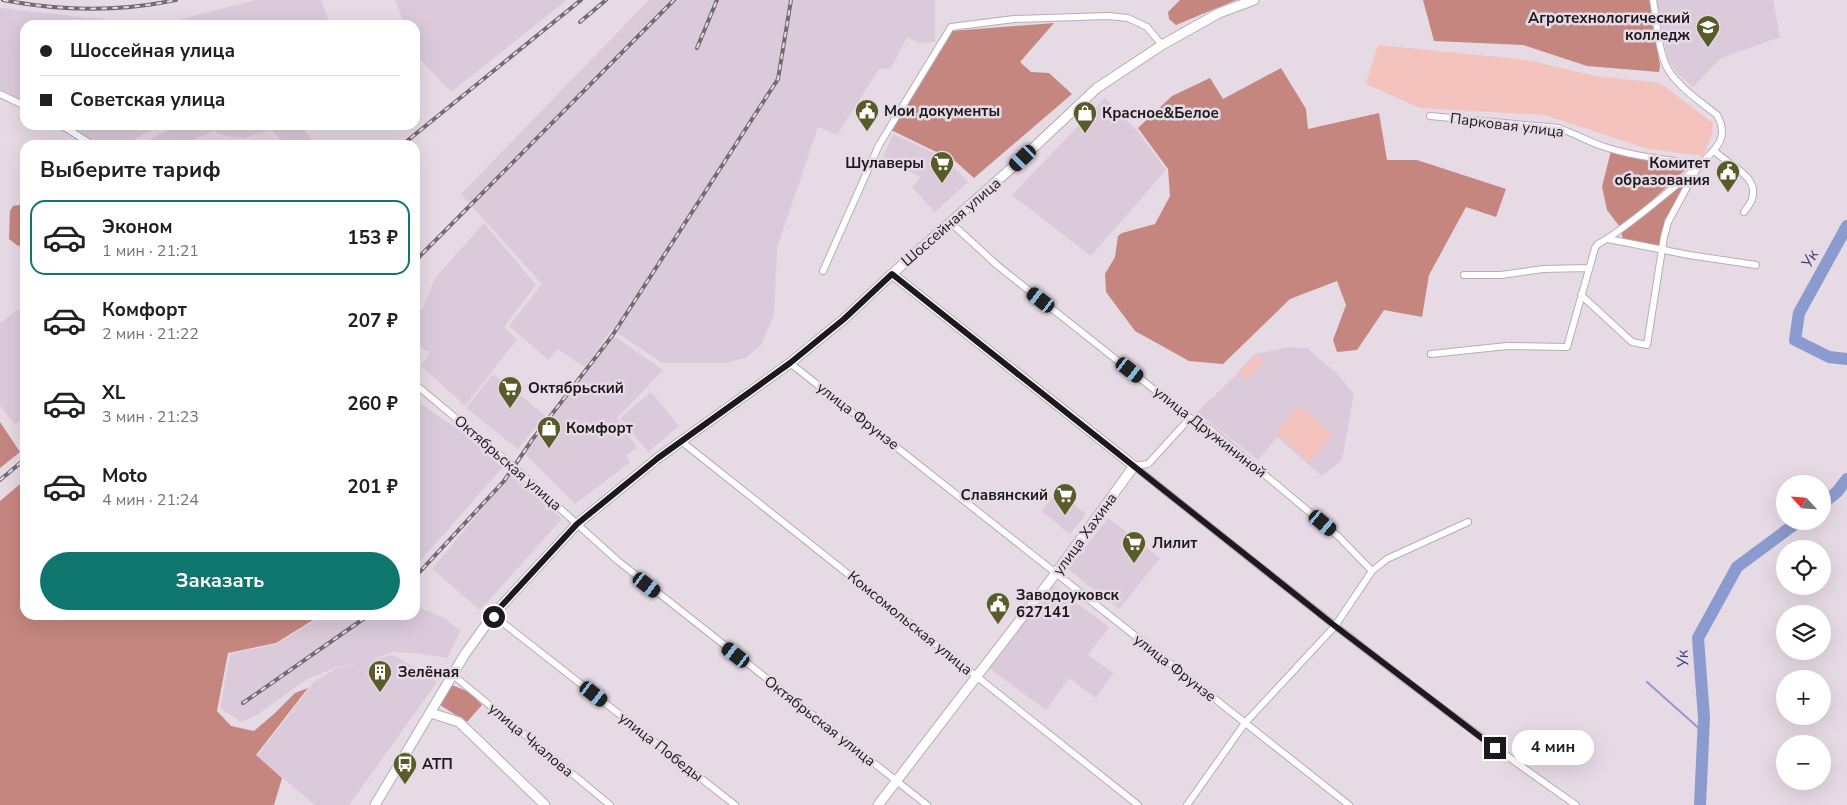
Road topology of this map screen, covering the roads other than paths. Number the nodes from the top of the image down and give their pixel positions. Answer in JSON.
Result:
{"nodes":[{"id":1,"x":1254,"y":0,"type":"edge"},
{"id":2,"x":1653,"y":0,"type":"edge"},
{"id":3,"x":1162,"y":45,"type":"junction"},
{"id":4,"x":0,"y":94,"type":"edge"},
{"id":5,"x":20,"y":104,"type":"edge"},
{"id":6,"x":1430,"y":116,"type":"dead end"},
{"id":7,"x":69,"y":130,"type":"edge"},
{"id":8,"x":85,"y":140,"type":"edge"},
{"id":9,"x":1714,"y":150,"type":"junction"},
{"id":10,"x":1699,"y":165,"type":"junction"},
{"id":11,"x":1744,"y":212,"type":"dead end"},
{"id":12,"x":950,"y":222,"type":"junction"},
{"id":13,"x":1608,"y":239,"type":"junction"},
{"id":14,"x":1662,"y":251,"type":"junction"},
{"id":15,"x":1756,"y":264,"type":"dead end"},
{"id":16,"x":1588,"y":268,"type":"junction"},
{"id":17,"x":823,"y":270,"type":"dead end"},
{"id":18,"x":892,"y":274,"type":"junction"},
{"id":19,"x":1464,"y":275,"type":"dead end"},
{"id":20,"x":1581,"y":295,"type":"junction"},
{"id":21,"x":1431,"y":354,"type":"dead end"},
{"id":22,"x":790,"y":363,"type":"junction"},
{"id":23,"x":420,"y":388,"type":"edge"},
{"id":24,"x":1190,"y":418,"type":"junction"},
{"id":25,"x":681,"y":441,"type":"junction"},
{"id":26,"x":1134,"y":466,"type":"junction"},
{"id":27,"x":1468,"y":522,"type":"dead end"},
{"id":28,"x":577,"y":524,"type":"junction"},
{"id":29,"x":1372,"y":571,"type":"junction"},
{"id":30,"x":1056,"y":573,"type":"junction"},
{"id":31,"x":493,"y":615,"type":"junction"},
{"id":32,"x":1335,"y":626,"type":"junction"},
{"id":33,"x":453,"y":675,"type":"junction"},
{"id":34,"x":977,"y":677,"type":"junction"},
{"id":35,"x":431,"y":713,"type":"junction"},
{"id":36,"x":1245,"y":723,"type":"junction"},
{"id":37,"x":897,"y":781,"type":"junction"},
{"id":38,"x":605,"y":803,"type":"edge"},
{"id":39,"x":376,"y":805,"type":"edge"},
{"id":40,"x":545,"y":805,"type":"edge"},
{"id":41,"x":735,"y":805,"type":"edge"},
{"id":42,"x":878,"y":805,"type":"edge"},
{"id":43,"x":928,"y":805,"type":"edge"},
{"id":44,"x":1138,"y":805,"type":"edge"},
{"id":45,"x":1187,"y":805,"type":"edge"},
{"id":46,"x":1349,"y":805,"type":"edge"},
{"id":47,"x":1576,"y":805,"type":"edge"}],
"edges":[{"from":1,"to":3,"type":"main road","name":"Шоссейная улица"},
{"from":2,"to":9,"type":"street"},
{"from":3,"to":12,"type":"main road","name":"Шоссейная улица"},
{"from":3,"to":17,"type":"street"},
{"from":4,"to":5,"type":"street"},
{"from":6,"to":10,"type":"street","name":"Парковая улица"},
{"from":7,"to":8,"type":"street"},
{"from":9,"to":10,"type":"street"},
{"from":9,"to":11,"type":"street"},
{"from":10,"to":13,"type":"street"},
{"from":10,"to":14,"type":"street"},
{"from":12,"to":18,"type":"main road","name":"Шоссейная улица"},
{"from":12,"to":24,"type":"street","name":"улица Дружининой"},
{"from":13,"to":14,"type":"street"},
{"from":13,"to":16,"type":"street"},
{"from":14,"to":15,"type":"street"},
{"from":14,"to":20,"type":"street"},
{"from":16,"to":19,"type":"street"},
{"from":16,"to":20,"type":"street"},
{"from":18,"to":22,"type":"main road","name":"Шоссейная улица"},
{"from":18,"to":26,"type":"main road"},
{"from":20,"to":21,"type":"street"},
{"from":22,"to":25,"type":"main road","name":"Шоссейная улица"},
{"from":22,"to":30,"type":"street","name":"улица Фрунзе"},
{"from":23,"to":28,"type":"street","name":"Октябрьская улица"},
{"from":24,"to":26,"type":"street","name":"улица Хахина"},
{"from":24,"to":29,"type":"street","name":"улица Дружининой"},
{"from":25,"to":28,"type":"main road","name":"Шоссейная улица"},
{"from":25,"to":34,"type":"street","name":"Комсомольская улица"},
{"from":26,"to":30,"type":"main road","name":"улица Хахина"},
{"from":26,"to":32,"type":"street"},
{"from":27,"to":29,"type":"street"},
{"from":28,"to":31,"type":"main road","name":"Шоссейная улица"},
{"from":28,"to":37,"type":"street","name":"Октябрьская улица"},
{"from":29,"to":32,"type":"street"},
{"from":30,"to":34,"type":"main road","name":"улица Хахина"},
{"from":30,"to":36,"type":"street","name":"улица Фрунзе"},
{"from":31,"to":33,"type":"main road","name":"Шоссейная улица"},
{"from":31,"to":41,"type":"street","name":"улица Победы"},
{"from":32,"to":36,"type":"street"},
{"from":32,"to":47,"type":"street"},
{"from":33,"to":35,"type":"main road","name":"Шоссейная улица"},
{"from":33,"to":38,"type":"street","name":"улица Чкалова"},
{"from":34,"to":37,"type":"main road","name":"улица Хахина"},
{"from":34,"to":44,"type":"street","name":"Комсомольская улица"},
{"from":35,"to":39,"type":"main road","name":"Шоссейная улица"},
{"from":35,"to":40,"type":"main road"},
{"from":36,"to":45,"type":"street"},
{"from":36,"to":46,"type":"street","name":"улица Фрунзе"},
{"from":37,"to":42,"type":"main road","name":"улица Хахина"},
{"from":37,"to":43,"type":"street","name":"Октябрьская улица"}]}
